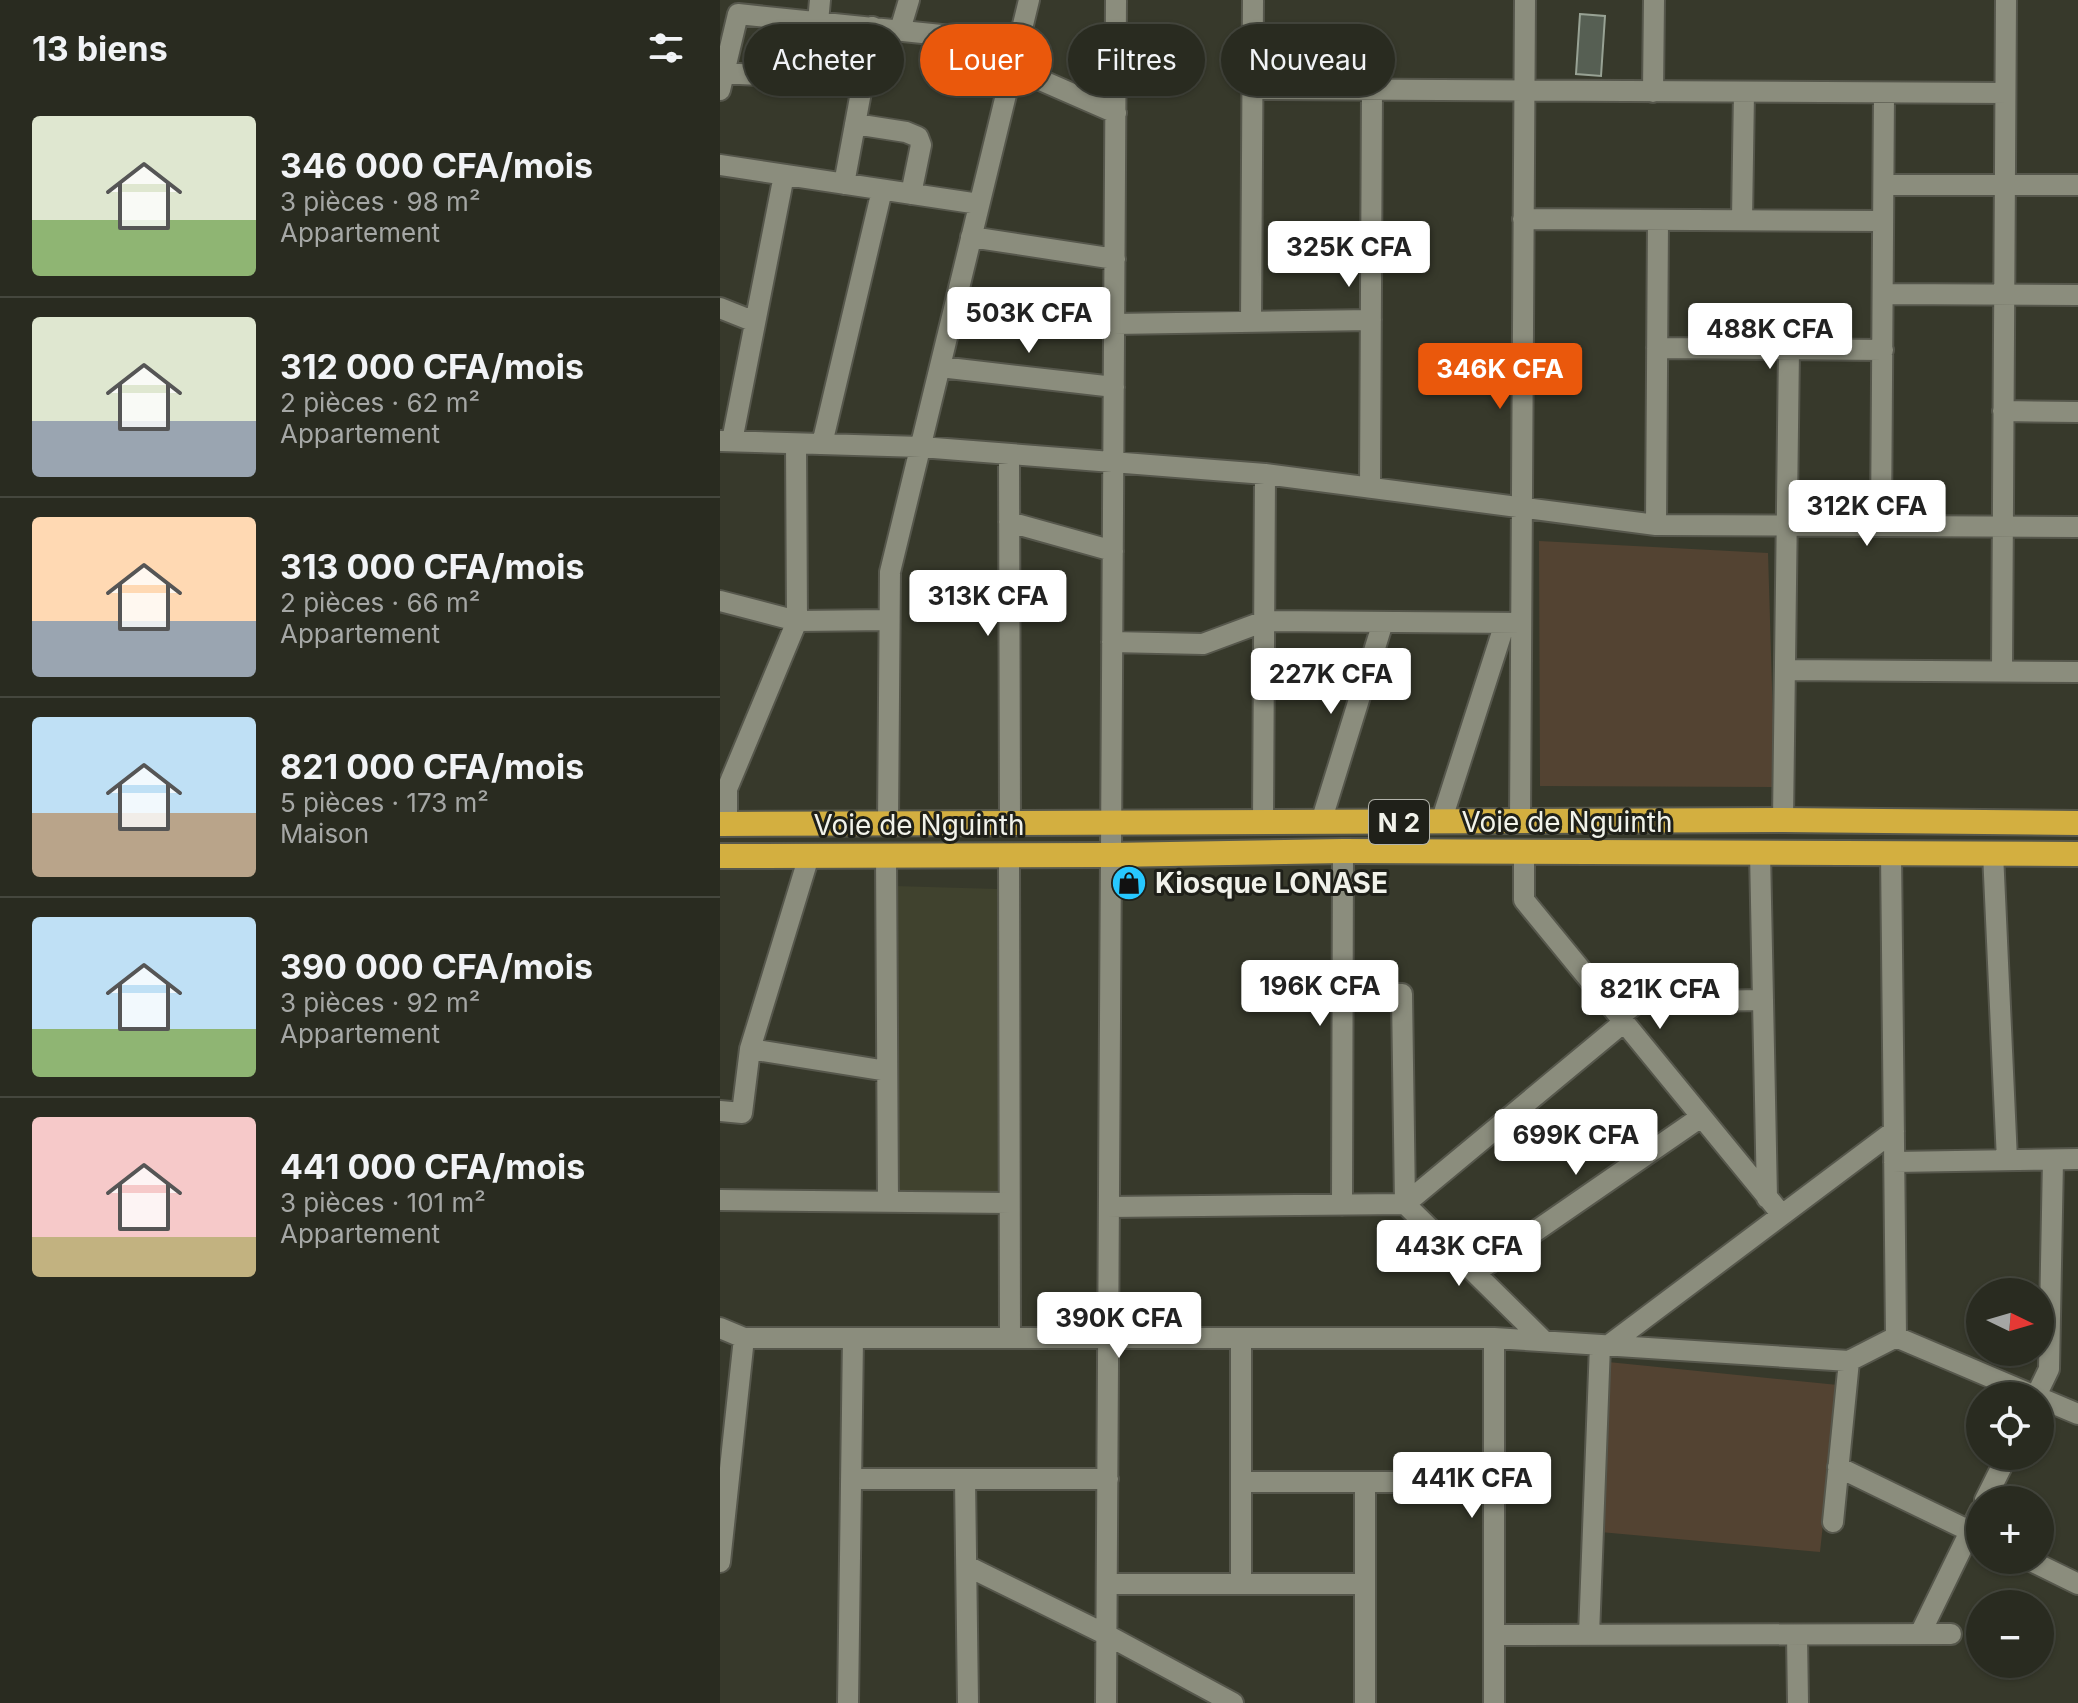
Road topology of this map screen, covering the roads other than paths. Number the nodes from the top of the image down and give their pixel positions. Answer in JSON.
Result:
{"nodes":[{"id":1,"x":820,"y":0,"type":"edge"},
{"id":2,"x":909,"y":0,"type":"edge"},
{"id":3,"x":1029,"y":0,"type":"edge"},
{"id":4,"x":1116,"y":0,"type":"edge"},
{"id":5,"x":1253,"y":0,"type":"edge"},
{"id":6,"x":1525,"y":0,"type":"edge"},
{"id":7,"x":1654,"y":0,"type":"edge"},
{"id":8,"x":2006,"y":0,"type":"edge"},
{"id":9,"x":818,"y":22,"type":"junction"},
{"id":10,"x":840,"y":24,"type":"edge"},
{"id":11,"x":902,"y":24,"type":"edge"},
{"id":12,"x":1023,"y":24,"type":"edge"},
{"id":13,"x":1253,"y":24,"type":"edge"},
{"id":14,"x":721,"y":78,"type":"edge"},
{"id":15,"x":744,"y":78,"type":"edge"},
{"id":16,"x":1052,"y":85,"type":"edge"},
{"id":17,"x":1395,"y":90,"type":"edge"},
{"id":18,"x":1524,"y":91,"type":"junction"},
{"id":19,"x":1653,"y":92,"type":"junction"},
{"id":20,"x":1744,"y":92,"type":"junction"},
{"id":21,"x":1884,"y":93,"type":"junction"},
{"id":22,"x":2005,"y":93,"type":"junction"},
{"id":23,"x":860,"y":96,"type":"edge"},
{"id":24,"x":1006,"y":96,"type":"edge"},
{"id":25,"x":1252,"y":96,"type":"edge"},
{"id":26,"x":1372,"y":96,"type":"edge"},
{"id":27,"x":1116,"y":113,"type":"junction"},
{"id":28,"x":855,"y":124,"type":"junction"},
{"id":29,"x":720,"y":165,"type":"edge"},
{"id":30,"x":784,"y":175,"type":"junction"},
{"id":31,"x":844,"y":184,"type":"junction"},
{"id":32,"x":1884,"y":185,"type":"junction"},
{"id":33,"x":2005,"y":185,"type":"junction"},
{"id":34,"x":2078,"y":185,"type":"edge"},
{"id":35,"x":882,"y":190,"type":"junction"},
{"id":36,"x":911,"y":194,"type":"junction"},
{"id":37,"x":979,"y":204,"type":"junction"},
{"id":38,"x":1523,"y":219,"type":"junction"},
{"id":39,"x":1658,"y":220,"type":"junction"},
{"id":40,"x":1742,"y":220,"type":"junction"},
{"id":41,"x":1883,"y":221,"type":"junction"},
{"id":42,"x":971,"y":237,"type":"junction"},
{"id":43,"x":1115,"y":259,"type":"junction"},
{"id":44,"x":1883,"y":294,"type":"junction"},
{"id":45,"x":2004,"y":295,"type":"junction"},
{"id":46,"x":2078,"y":295,"type":"edge"},
{"id":47,"x":720,"y":308,"type":"edge"},
{"id":48,"x":1371,"y":320,"type":"junction"},
{"id":49,"x":755,"y":322,"type":"junction"},
{"id":50,"x":1251,"y":322,"type":"junction"},
{"id":51,"x":1114,"y":324,"type":"junction"},
{"id":52,"x":1657,"y":348,"type":"junction"},
{"id":53,"x":1789,"y":349,"type":"junction"},
{"id":54,"x":1883,"y":350,"type":"junction"},
{"id":55,"x":940,"y":367,"type":"junction"},
{"id":56,"x":1114,"y":387,"type":"junction"},
{"id":57,"x":2003,"y":411,"type":"junction"},
{"id":58,"x":2078,"y":412,"type":"edge"},
{"id":59,"x":726,"y":441,"type":"edge"},
{"id":60,"x":796,"y":444,"type":"junction"},
{"id":61,"x":822,"y":444,"type":"junction"},
{"id":62,"x":921,"y":447,"type":"junction"},
{"id":63,"x":1009,"y":454,"type":"junction"},
{"id":64,"x":1114,"y":462,"type":"junction"},
{"id":65,"x":1265,"y":474,"type":"junction"},
{"id":66,"x":1370,"y":488,"type":"junction"},
{"id":67,"x":1522,"y":508,"type":"junction"},
{"id":68,"x":1009,"y":522,"type":"junction"},
{"id":69,"x":1656,"y":525,"type":"junction"},
{"id":70,"x":1788,"y":525,"type":"junction"},
{"id":71,"x":1881,"y":526,"type":"junction"},
{"id":72,"x":2003,"y":527,"type":"junction"},
{"id":73,"x":2078,"y":527,"type":"edge"},
{"id":74,"x":1113,"y":551,"type":"junction"},
{"id":75,"x":720,"y":601,"type":"edge"},
{"id":76,"x":889,"y":620,"type":"junction"},
{"id":77,"x":797,"y":621,"type":"junction"},
{"id":78,"x":1265,"y":621,"type":"junction"},
{"id":79,"x":1383,"y":622,"type":"junction"},
{"id":80,"x":1513,"y":623,"type":"junction"},
{"id":81,"x":1112,"y":642,"type":"junction"},
{"id":82,"x":1786,"y":670,"type":"junction"},
{"id":83,"x":2002,"y":671,"type":"junction"},
{"id":84,"x":2078,"y":672,"type":"edge"},
{"id":85,"x":1783,"y":820,"type":"junction"},
{"id":86,"x":1112,"y":822,"type":"junction"},
{"id":87,"x":1263,"y":822,"type":"junction"},
{"id":88,"x":1321,"y":822,"type":"junction"},
{"id":89,"x":1441,"y":822,"type":"junction"},
{"id":90,"x":1520,"y":822,"type":"junction"},
{"id":91,"x":888,"y":823,"type":"junction"},
{"id":92,"x":1010,"y":823,"type":"junction"},
{"id":93,"x":2078,"y":823,"type":"edge"},
{"id":94,"x":723,"y":824,"type":"edge"},
{"id":95,"x":1343,"y":851,"type":"junction"},
{"id":96,"x":1524,"y":852,"type":"junction"},
{"id":97,"x":1760,"y":852,"type":"junction"},
{"id":98,"x":1891,"y":852,"type":"junction"},
{"id":99,"x":1993,"y":853,"type":"junction"},
{"id":100,"x":2078,"y":854,"type":"edge"},
{"id":101,"x":886,"y":855,"type":"junction"},
{"id":102,"x":1009,"y":855,"type":"junction"},
{"id":103,"x":1111,"y":855,"type":"junction"},
{"id":104,"x":720,"y":856,"type":"edge"},
{"id":105,"x":809,"y":856,"type":"junction"},
{"id":106,"x":1342,"y":992,"type":"junction"},
{"id":107,"x":1763,"y":1000,"type":"junction"},
{"id":108,"x":1622,"y":1019,"type":"junction"},
{"id":109,"x":750,"y":1049,"type":"junction"},
{"id":110,"x":887,"y":1071,"type":"junction"},
{"id":111,"x":720,"y":1111,"type":"edge"},
{"id":112,"x":1701,"y":1117,"type":"junction"},
{"id":113,"x":1894,"y":1131,"type":"junction"},
{"id":114,"x":2078,"y":1159,"type":"edge"},
{"id":115,"x":2007,"y":1160,"type":"junction"},
{"id":116,"x":2053,"y":1160,"type":"junction"},
{"id":117,"x":1894,"y":1162,"type":"junction"},
{"id":118,"x":1767,"y":1198,"type":"junction"},
{"id":119,"x":720,"y":1200,"type":"edge"},
{"id":120,"x":888,"y":1202,"type":"junction"},
{"id":121,"x":1009,"y":1203,"type":"junction"},
{"id":122,"x":1405,"y":1204,"type":"junction"},
{"id":123,"x":1342,"y":1205,"type":"junction"},
{"id":124,"x":1109,"y":1207,"type":"junction"},
{"id":125,"x":1782,"y":1215,"type":"junction"},
{"id":126,"x":1475,"y":1273,"type":"junction"},
{"id":127,"x":720,"y":1328,"type":"edge"},
{"id":128,"x":1896,"y":1337,"type":"junction"},
{"id":129,"x":744,"y":1338,"type":"junction"},
{"id":130,"x":853,"y":1338,"type":"junction"},
{"id":131,"x":1010,"y":1338,"type":"junction"},
{"id":132,"x":1108,"y":1338,"type":"junction"},
{"id":133,"x":1241,"y":1338,"type":"junction"},
{"id":134,"x":1494,"y":1338,"type":"junction"},
{"id":135,"x":1544,"y":1341,"type":"junction"},
{"id":136,"x":1604,"y":1345,"type":"junction"},
{"id":137,"x":1849,"y":1361,"type":"junction"},
{"id":138,"x":2002,"y":1382,"type":"edge"},
{"id":139,"x":2043,"y":1382,"type":"edge"},
{"id":140,"x":2054,"y":1404,"type":"edge"},
{"id":141,"x":2078,"y":1414,"type":"edge"},
{"id":142,"x":725,"y":1460,"type":"edge"},
{"id":143,"x":1838,"y":1467,"type":"junction"},
{"id":144,"x":851,"y":1479,"type":"junction"},
{"id":145,"x":965,"y":1479,"type":"junction"},
{"id":146,"x":1108,"y":1479,"type":"junction"},
{"id":147,"x":1241,"y":1482,"type":"junction"},
{"id":148,"x":1365,"y":1482,"type":"junction"},
{"id":149,"x":1494,"y":1482,"type":"junction"},
{"id":150,"x":1833,"y":1522,"type":"dead end"},
{"id":151,"x":1966,"y":1530,"type":"edge"},
{"id":152,"x":1966,"y":1550,"type":"edge"},
{"id":153,"x":720,"y":1562,"type":"edge"},
{"id":154,"x":967,"y":1566,"type":"junction"},
{"id":155,"x":2054,"y":1572,"type":"edge"},
{"id":156,"x":1107,"y":1584,"type":"junction"},
{"id":157,"x":1241,"y":1584,"type":"junction"},
{"id":158,"x":1365,"y":1584,"type":"junction"},
{"id":159,"x":2078,"y":1584,"type":"edge"},
{"id":160,"x":1920,"y":1634,"type":"junction"},
{"id":161,"x":1951,"y":1634,"type":"dead end"},
{"id":162,"x":1107,"y":1635,"type":"junction"},
{"id":163,"x":1494,"y":1635,"type":"junction"},
{"id":164,"x":1589,"y":1635,"type":"junction"},
{"id":165,"x":1797,"y":1635,"type":"junction"},
{"id":166,"x":848,"y":1703,"type":"edge"},
{"id":167,"x":968,"y":1703,"type":"edge"},
{"id":168,"x":1106,"y":1703,"type":"edge"},
{"id":169,"x":1233,"y":1703,"type":"edge"},
{"id":170,"x":1365,"y":1703,"type":"edge"},
{"id":171,"x":1494,"y":1703,"type":"edge"},
{"id":172,"x":1798,"y":1703,"type":"edge"}],
"edges":[{"from":1,"to":9,"type":"street"},
{"from":2,"to":11,"type":"street"},
{"from":3,"to":12,"type":"street"},
{"from":4,"to":27,"type":"street"},
{"from":5,"to":13,"type":"street"},
{"from":6,"to":18,"type":"street"},
{"from":7,"to":19,"type":"street"},
{"from":8,"to":22,"type":"street"},
{"from":9,"to":10,"type":"street"},
{"from":9,"to":14,"type":"street"},
{"from":14,"to":15,"type":"street"},
{"from":16,"to":27,"type":"street"},
{"from":17,"to":18,"type":"street"},
{"from":18,"to":19,"type":"street"},
{"from":18,"to":38,"type":"street"},
{"from":19,"to":20,"type":"street"},
{"from":20,"to":21,"type":"street"},
{"from":20,"to":40,"type":"street"},
{"from":21,"to":22,"type":"street"},
{"from":21,"to":32,"type":"street"},
{"from":22,"to":33,"type":"street"},
{"from":23,"to":28,"type":"street"},
{"from":24,"to":37,"type":"street"},
{"from":25,"to":50,"type":"street"},
{"from":26,"to":48,"type":"street"},
{"from":27,"to":43,"type":"street"},
{"from":28,"to":31,"type":"street"},
{"from":28,"to":36,"type":"street"},
{"from":29,"to":30,"type":"street"},
{"from":30,"to":31,"type":"street"},
{"from":30,"to":49,"type":"street"},
{"from":31,"to":35,"type":"street"},
{"from":32,"to":33,"type":"street"},
{"from":32,"to":41,"type":"street"},
{"from":33,"to":34,"type":"street"},
{"from":33,"to":45,"type":"street"},
{"from":35,"to":36,"type":"street"},
{"from":35,"to":61,"type":"street"},
{"from":36,"to":37,"type":"street"},
{"from":37,"to":42,"type":"street"},
{"from":38,"to":39,"type":"street"},
{"from":38,"to":67,"type":"street"},
{"from":39,"to":40,"type":"street"},
{"from":39,"to":52,"type":"street"},
{"from":40,"to":41,"type":"street"},
{"from":41,"to":44,"type":"street"},
{"from":42,"to":43,"type":"street"},
{"from":42,"to":55,"type":"street"},
{"from":43,"to":51,"type":"street"},
{"from":44,"to":45,"type":"street"},
{"from":44,"to":54,"type":"street"},
{"from":45,"to":46,"type":"street"},
{"from":45,"to":57,"type":"street"},
{"from":47,"to":49,"type":"street"},
{"from":48,"to":50,"type":"street"},
{"from":48,"to":66,"type":"street"},
{"from":49,"to":59,"type":"street"},
{"from":50,"to":51,"type":"street"},
{"from":51,"to":56,"type":"street"},
{"from":52,"to":53,"type":"street"},
{"from":52,"to":69,"type":"street"},
{"from":53,"to":54,"type":"street"},
{"from":53,"to":70,"type":"street"},
{"from":54,"to":71,"type":"street"},
{"from":55,"to":56,"type":"street"},
{"from":55,"to":62,"type":"street"},
{"from":56,"to":64,"type":"street"},
{"from":57,"to":58,"type":"street"},
{"from":57,"to":72,"type":"street"},
{"from":59,"to":60,"type":"street"},
{"from":60,"to":61,"type":"street"},
{"from":60,"to":77,"type":"street"},
{"from":61,"to":62,"type":"street"},
{"from":62,"to":63,"type":"street"},
{"from":62,"to":76,"type":"street"},
{"from":63,"to":64,"type":"street"},
{"from":63,"to":68,"type":"street"},
{"from":64,"to":65,"type":"street"},
{"from":64,"to":74,"type":"street"},
{"from":65,"to":66,"type":"street"},
{"from":65,"to":78,"type":"street"},
{"from":66,"to":67,"type":"street"},
{"from":67,"to":69,"type":"street"},
{"from":67,"to":80,"type":"street"},
{"from":68,"to":74,"type":"street"},
{"from":68,"to":92,"type":"street"},
{"from":69,"to":70,"type":"street"},
{"from":70,"to":71,"type":"street"},
{"from":70,"to":82,"type":"street"},
{"from":71,"to":72,"type":"street"},
{"from":72,"to":73,"type":"street"},
{"from":72,"to":83,"type":"street"},
{"from":74,"to":81,"type":"street"},
{"from":75,"to":77,"type":"street"},
{"from":76,"to":77,"type":"street"},
{"from":76,"to":91,"type":"street"},
{"from":77,"to":94,"type":"street"},
{"from":78,"to":79,"type":"street"},
{"from":78,"to":81,"type":"street"},
{"from":78,"to":87,"type":"street"},
{"from":79,"to":80,"type":"street"},
{"from":79,"to":88,"type":"street"},
{"from":80,"to":89,"type":"street"},
{"from":80,"to":90,"type":"street"},
{"from":81,"to":86,"type":"street"},
{"from":82,"to":83,"type":"street"},
{"from":82,"to":85,"type":"street"},
{"from":83,"to":84,"type":"street"},
{"from":85,"to":90,"type":"highway","name":"Voie de Nguinth","number":"N 2"},
{"from":85,"to":93,"type":"highway","name":"Voie de Nguinth","number":"N 2"},
{"from":86,"to":87,"type":"highway","name":"Voie de Nguinth","number":"N 2"},
{"from":86,"to":92,"type":"highway","name":"Voie de Nguinth","number":"N 2"},
{"from":86,"to":103,"type":"street"},
{"from":87,"to":88,"type":"highway","name":"Voie de Nguinth","number":"N 2"},
{"from":88,"to":89,"type":"highway","name":"Voie de Nguinth","number":"N 2"},
{"from":89,"to":90,"type":"highway","name":"Voie de Nguinth","number":"N 2"},
{"from":91,"to":92,"type":"highway","name":"Voie de Nguinth","number":"N 2"},
{"from":91,"to":94,"type":"highway","name":"Voie de Nguinth","number":"N 2"},
{"from":95,"to":96,"type":"highway","name":"Voie de Nguinth","number":"N 2"},
{"from":95,"to":103,"type":"highway","name":"Voie de Nguinth","number":"N 2"},
{"from":95,"to":106,"type":"street"},
{"from":96,"to":97,"type":"highway","name":"Voie de Nguinth","number":"N 2"},
{"from":96,"to":108,"type":"street"},
{"from":97,"to":98,"type":"highway","name":"Voie de Nguinth","number":"N 2"},
{"from":97,"to":107,"type":"street"},
{"from":98,"to":99,"type":"highway","name":"Voie de Nguinth","number":"N 2"},
{"from":98,"to":113,"type":"street"},
{"from":99,"to":100,"type":"highway","name":"Voie de Nguinth","number":"N 2"},
{"from":99,"to":115,"type":"street"},
{"from":101,"to":102,"type":"highway","name":"Voie de Nguinth","number":"N 2"},
{"from":101,"to":105,"type":"highway","name":"Voie de Nguinth","number":"N 2"},
{"from":101,"to":110,"type":"street"},
{"from":102,"to":103,"type":"highway","name":"Voie de Nguinth","number":"N 2"},
{"from":102,"to":121,"type":"street"},
{"from":103,"to":124,"type":"street"},
{"from":104,"to":105,"type":"highway","name":"Voie de Nguinth","number":"N 2"},
{"from":105,"to":109,"type":"street"},
{"from":106,"to":122,"type":"street"},
{"from":106,"to":123,"type":"street"},
{"from":107,"to":108,"type":"street"},
{"from":107,"to":118,"type":"street"},
{"from":108,"to":112,"type":"street"},
{"from":108,"to":122,"type":"street"},
{"from":109,"to":110,"type":"street"},
{"from":109,"to":111,"type":"street"},
{"from":110,"to":120,"type":"street"},
{"from":112,"to":118,"type":"street"},
{"from":112,"to":126,"type":"street"},
{"from":113,"to":117,"type":"street"},
{"from":113,"to":125,"type":"street"},
{"from":114,"to":116,"type":"street"},
{"from":115,"to":116,"type":"street"},
{"from":115,"to":117,"type":"street"},
{"from":116,"to":139,"type":"street"},
{"from":117,"to":128,"type":"street"},
{"from":118,"to":125,"type":"street"},
{"from":119,"to":120,"type":"street"},
{"from":120,"to":121,"type":"street"},
{"from":121,"to":131,"type":"street"},
{"from":122,"to":123,"type":"street"},
{"from":122,"to":126,"type":"street"},
{"from":123,"to":124,"type":"street"},
{"from":124,"to":132,"type":"street"},
{"from":125,"to":136,"type":"street"},
{"from":126,"to":135,"type":"street"},
{"from":127,"to":129,"type":"street"},
{"from":128,"to":137,"type":"street"},
{"from":128,"to":138,"type":"street"},
{"from":129,"to":130,"type":"street"},
{"from":129,"to":142,"type":"street"},
{"from":130,"to":131,"type":"street"},
{"from":130,"to":144,"type":"street"},
{"from":131,"to":132,"type":"street"},
{"from":132,"to":133,"type":"street"},
{"from":132,"to":146,"type":"street"},
{"from":133,"to":134,"type":"street"},
{"from":133,"to":147,"type":"street"},
{"from":134,"to":135,"type":"street"},
{"from":134,"to":149,"type":"street"},
{"from":135,"to":136,"type":"street"},
{"from":136,"to":137,"type":"street"},
{"from":136,"to":164,"type":"street"},
{"from":137,"to":143,"type":"street"},
{"from":140,"to":141,"type":"street"},
{"from":142,"to":153,"type":"street"},
{"from":143,"to":150,"type":"street"},
{"from":143,"to":151,"type":"street"},
{"from":144,"to":145,"type":"street"},
{"from":144,"to":166,"type":"street"},
{"from":145,"to":146,"type":"street"},
{"from":145,"to":154,"type":"street"},
{"from":146,"to":156,"type":"street"},
{"from":147,"to":148,"type":"street"},
{"from":147,"to":157,"type":"street"},
{"from":148,"to":149,"type":"street"},
{"from":148,"to":158,"type":"street"},
{"from":149,"to":163,"type":"street"},
{"from":152,"to":160,"type":"street"},
{"from":154,"to":162,"type":"street"},
{"from":154,"to":167,"type":"street"},
{"from":155,"to":159,"type":"street"},
{"from":156,"to":157,"type":"street"},
{"from":156,"to":162,"type":"street"},
{"from":157,"to":158,"type":"street"},
{"from":158,"to":170,"type":"street"},
{"from":160,"to":161,"type":"street"},
{"from":160,"to":165,"type":"street"},
{"from":162,"to":168,"type":"street"},
{"from":162,"to":169,"type":"street"},
{"from":163,"to":164,"type":"street"},
{"from":163,"to":171,"type":"street"},
{"from":164,"to":165,"type":"street"},
{"from":165,"to":172,"type":"street"}]}
